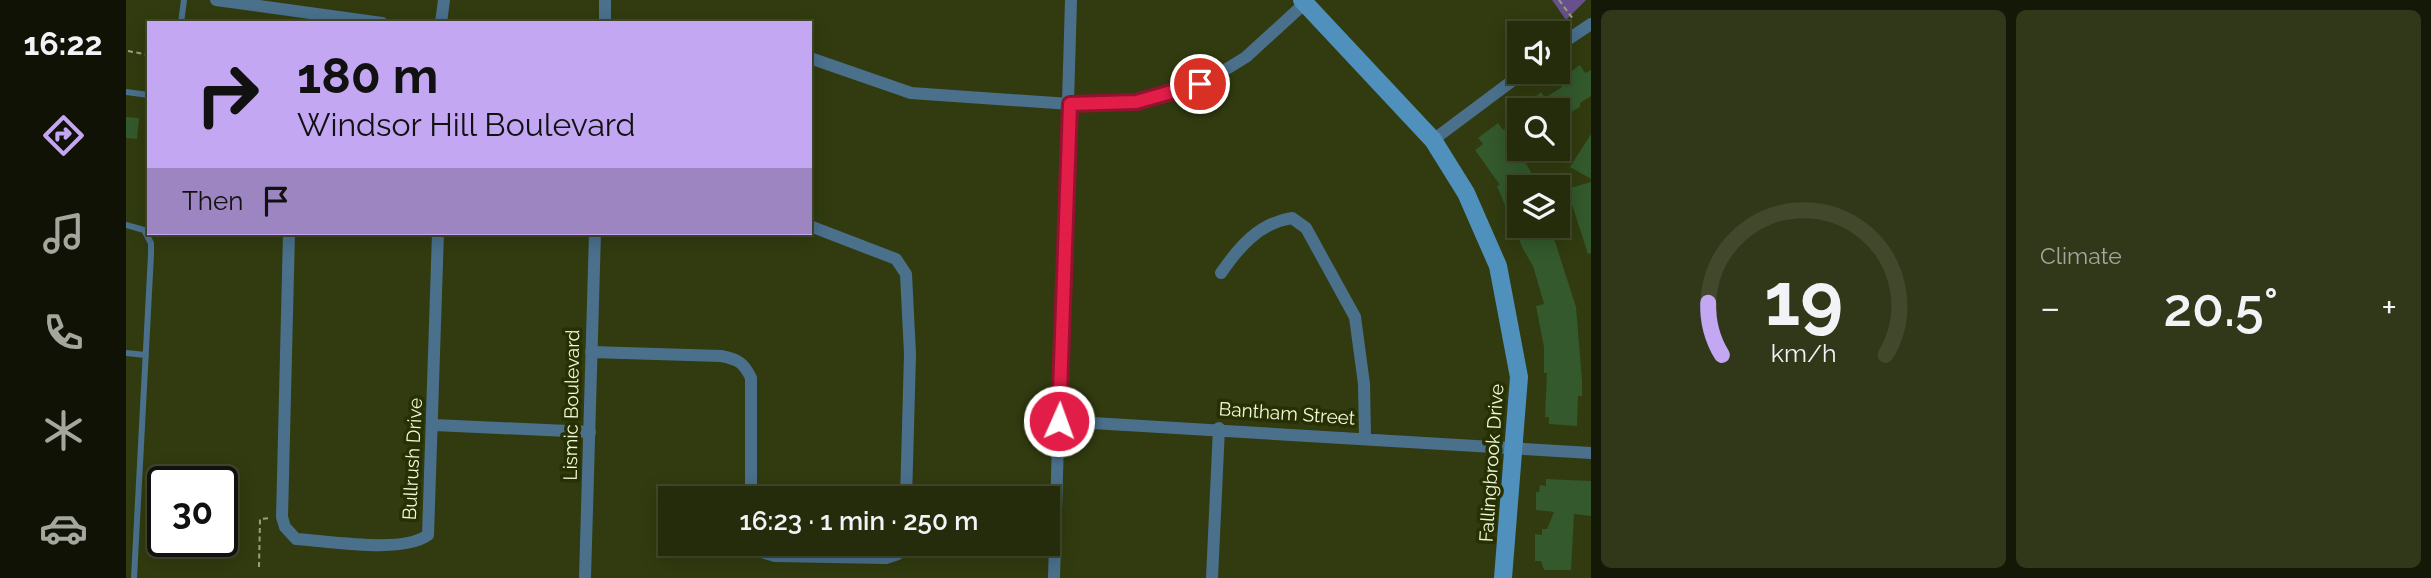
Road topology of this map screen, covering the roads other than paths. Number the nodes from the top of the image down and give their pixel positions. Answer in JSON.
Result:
{"nodes":[{"id":1,"x":184,"y":0,"type":"edge"},
{"id":2,"x":216,"y":0,"type":"edge"},
{"id":3,"x":444,"y":0,"type":"edge"},
{"id":4,"x":606,"y":0,"type":"edge"},
{"id":5,"x":1072,"y":0,"type":"edge"},
{"id":6,"x":1303,"y":1,"type":"edge"},
{"id":7,"x":181,"y":21,"type":"edge"},
{"id":8,"x":368,"y":21,"type":"edge"},
{"id":9,"x":441,"y":21,"type":"edge"},
{"id":10,"x":605,"y":21,"type":"edge"},
{"id":11,"x":1586,"y":27,"type":"edge"},
{"id":12,"x":1570,"y":38,"type":"edge"},
{"id":13,"x":812,"y":59,"type":"edge"},
{"id":14,"x":1508,"y":84,"type":"edge"},
{"id":15,"x":126,"y":93,"type":"edge"},
{"id":16,"x":147,"y":95,"type":"edge"},
{"id":17,"x":1070,"y":104,"type":"junction"},
{"id":18,"x":1433,"y":140,"type":"junction"},
{"id":19,"x":126,"y":225,"type":"edge"},
{"id":20,"x":812,"y":227,"type":"edge"},
{"id":21,"x":146,"y":228,"type":"edge"},
{"id":22,"x":148,"y":235,"type":"edge"},
{"id":23,"x":289,"y":235,"type":"edge"},
{"id":24,"x":438,"y":235,"type":"edge"},
{"id":25,"x":595,"y":235,"type":"edge"},
{"id":26,"x":1221,"y":273,"type":"dead end"},
{"id":27,"x":591,"y":352,"type":"junction"},
{"id":28,"x":126,"y":353,"type":"edge"},
{"id":29,"x":146,"y":355,"type":"junction"},
{"id":30,"x":1059,"y":421,"type":"junction"},
{"id":31,"x":434,"y":425,"type":"junction"},
{"id":32,"x":1219,"y":428,"type":"junction"},
{"id":33,"x":590,"y":432,"type":"junction"},
{"id":34,"x":1365,"y":438,"type":"junction"},
{"id":35,"x":1512,"y":450,"type":"junction"},
{"id":36,"x":1591,"y":453,"type":"edge"},
{"id":37,"x":751,"y":486,"type":"edge"},
{"id":38,"x":906,"y":486,"type":"edge"},
{"id":39,"x":775,"y":556,"type":"edge"},
{"id":40,"x":892,"y":556,"type":"edge"},
{"id":41,"x":134,"y":578,"type":"edge"},
{"id":42,"x":585,"y":578,"type":"edge"},
{"id":43,"x":1054,"y":578,"type":"edge"},
{"id":44,"x":1212,"y":578,"type":"edge"},
{"id":45,"x":1503,"y":578,"type":"edge"}],
"edges":[{"from":1,"to":7,"type":"lane"},
{"from":2,"to":8,"type":"street"},
{"from":3,"to":9,"type":"street"},
{"from":4,"to":10,"type":"street"},
{"from":5,"to":17,"type":"street"},
{"from":6,"to":17,"type":"street"},
{"from":6,"to":18,"type":"street","name":"Fallingbrook Drive"},
{"from":11,"to":12,"type":"street"},
{"from":13,"to":17,"type":"street"},
{"from":14,"to":18,"type":"street"},
{"from":15,"to":16,"type":"lane"},
{"from":17,"to":30,"type":"street"},
{"from":18,"to":35,"type":"street","name":"Fallingbrook Drive"},
{"from":19,"to":21,"type":"lane"},
{"from":20,"to":38,"type":"street"},
{"from":22,"to":29,"type":"lane"},
{"from":23,"to":31,"type":"street","name":"Bullrush Drive"},
{"from":24,"to":31,"type":"street","name":"Bullrush Drive"},
{"from":25,"to":27,"type":"street","name":"Lismic Boulevard"},
{"from":26,"to":34,"type":"street"},
{"from":27,"to":33,"type":"street","name":"Lismic Boulevard"},
{"from":27,"to":37,"type":"street"},
{"from":28,"to":29,"type":"lane"},
{"from":29,"to":41,"type":"lane"},
{"from":30,"to":32,"type":"street","name":"Bantham Street"},
{"from":30,"to":43,"type":"street"},
{"from":31,"to":33,"type":"street"},
{"from":32,"to":34,"type":"street","name":"Bantham Street"},
{"from":32,"to":44,"type":"street"},
{"from":33,"to":42,"type":"street","name":"Lismic Boulevard"},
{"from":34,"to":35,"type":"street","name":"Bantham Street"},
{"from":35,"to":36,"type":"street","name":"Bantham Street"},
{"from":35,"to":45,"type":"street","name":"Fallingbrook Drive"},
{"from":39,"to":40,"type":"street"}]}
